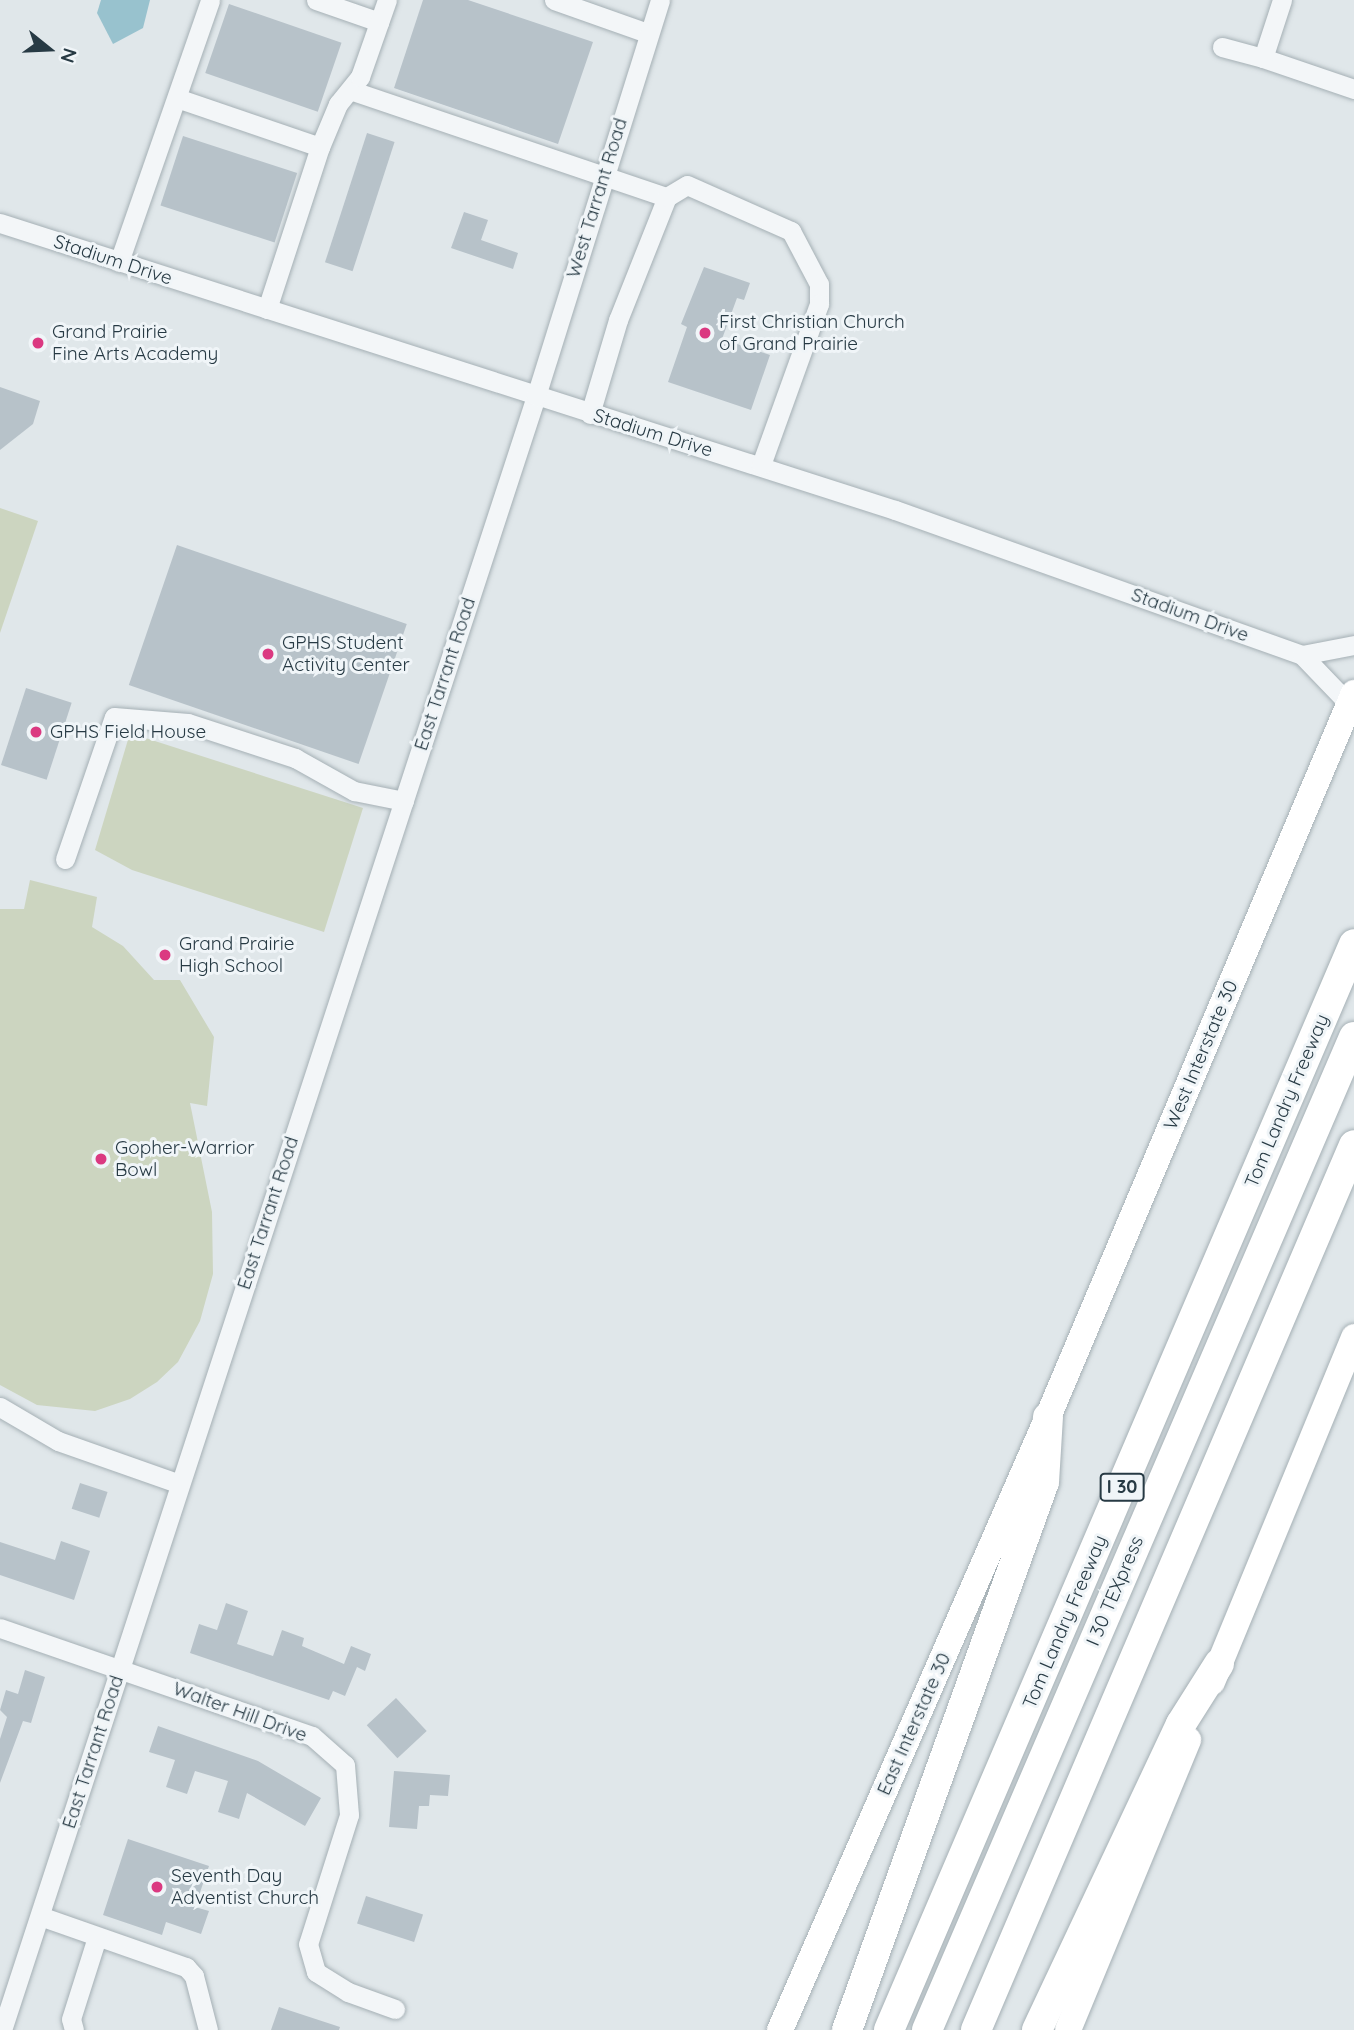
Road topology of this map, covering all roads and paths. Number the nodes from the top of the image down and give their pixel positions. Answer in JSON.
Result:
{"nodes":[{"id":1,"x":210,"y":0,"type":"edge"},
{"id":2,"x":316,"y":0,"type":"edge"},
{"id":3,"x":387,"y":0,"type":"edge"},
{"id":4,"x":554,"y":0,"type":"edge"},
{"id":5,"x":660,"y":0,"type":"edge"},
{"id":6,"x":1282,"y":0,"type":"edge"},
{"id":7,"x":380,"y":22,"type":"junction"},
{"id":8,"x":647,"y":33,"type":"junction"},
{"id":9,"x":1222,"y":47,"type":"dead end"},
{"id":10,"x":1263,"y":58,"type":"junction"},
{"id":11,"x":1354,"y":89,"type":"edge"},
{"id":12,"x":353,"y":91,"type":"junction"},
{"id":13,"x":177,"y":98,"type":"junction"},
{"id":14,"x":320,"y":146,"type":"junction"},
{"id":15,"x":603,"y":178,"type":"junction"},
{"id":16,"x":667,"y":197,"type":"junction"},
{"id":17,"x":0,"y":223,"type":"edge"},
{"id":18,"x":119,"y":262,"type":"junction"},
{"id":19,"x":267,"y":309,"type":"junction"},
{"id":20,"x":536,"y":396,"type":"junction"},
{"id":21,"x":590,"y":414,"type":"junction"},
{"id":22,"x":761,"y":466,"type":"junction"},
{"id":23,"x":1354,"y":645,"type":"edge"},
{"id":24,"x":1302,"y":655,"type":"junction"},
{"id":25,"x":1352,"y":699,"type":"edge"},
{"id":26,"x":404,"y":800,"type":"junction"},
{"id":27,"x":65,"y":859,"type":"dead end"},
{"id":28,"x":1354,"y":944,"type":"edge"},
{"id":29,"x":1354,"y":1037,"type":"edge"},
{"id":30,"x":1354,"y":1145,"type":"edge"},
{"id":31,"x":1354,"y":1338,"type":"edge"},
{"id":32,"x":0,"y":1407,"type":"edge"},
{"id":33,"x":1048,"y":1417,"type":"junction"},
{"id":34,"x":180,"y":1484,"type":"junction"},
{"id":35,"x":0,"y":1628,"type":"edge"},
{"id":36,"x":1219,"y":1664,"type":"junction"},
{"id":37,"x":120,"y":1670,"type":"junction"},
{"id":38,"x":40,"y":1916,"type":"junction"},
{"id":39,"x":97,"y":1937,"type":"junction"},
{"id":40,"x":395,"y":2009,"type":"dead end"},
{"id":41,"x":2,"y":2030,"type":"edge"},
{"id":42,"x":74,"y":2030,"type":"edge"},
{"id":43,"x":208,"y":2030,"type":"edge"},
{"id":44,"x":780,"y":2030,"type":"edge"},
{"id":45,"x":847,"y":2030,"type":"edge"},
{"id":46,"x":890,"y":2030,"type":"edge"},
{"id":47,"x":927,"y":2030,"type":"edge"},
{"id":48,"x":976,"y":2030,"type":"edge"},
{"id":49,"x":1037,"y":2030,"type":"edge"},
{"id":50,"x":1068,"y":2030,"type":"edge"}],
"edges":[{"from":1,"to":13,"type":"street"},
{"from":2,"to":7,"type":"street"},
{"from":3,"to":7,"type":"street"},
{"from":4,"to":8,"type":"street"},
{"from":5,"to":8,"type":"street","name":"West Tarrant Road"},
{"from":6,"to":10,"type":"street"},
{"from":7,"to":12,"type":"street"},
{"from":8,"to":15,"type":"street","name":"West Tarrant Road"},
{"from":9,"to":10,"type":"street"},
{"from":10,"to":11,"type":"street"},
{"from":12,"to":14,"type":"street"},
{"from":12,"to":15,"type":"street"},
{"from":13,"to":14,"type":"street"},
{"from":13,"to":18,"type":"street"},
{"from":14,"to":19,"type":"street"},
{"from":15,"to":16,"type":"street"},
{"from":15,"to":20,"type":"street","name":"West Tarrant Road"},
{"from":16,"to":21,"type":"street"},
{"from":16,"to":22,"type":"street"},
{"from":17,"to":18,"type":"street","name":"Stadium Drive"},
{"from":18,"to":19,"type":"street","name":"Stadium Drive"},
{"from":19,"to":20,"type":"street","name":"Stadium Drive"},
{"from":20,"to":21,"type":"street","name":"Stadium Drive"},
{"from":20,"to":26,"type":"street","name":"East Tarrant Road"},
{"from":21,"to":22,"type":"street","name":"Stadium Drive"},
{"from":22,"to":24,"type":"street","name":"Stadium Drive"},
{"from":23,"to":24,"type":"street"},
{"from":24,"to":25,"type":"street","name":"Stadium Drive"},
{"from":25,"to":33,"type":"main road","name":"West Interstate 30"},
{"from":26,"to":27,"type":"street"},
{"from":26,"to":34,"type":"street","name":"East Tarrant Road"},
{"from":28,"to":46,"type":"highway","name":"Tom Landry Freeway","number":"I 30"},
{"from":29,"to":47,"type":"highway","name":"I 30 TEXpress"},
{"from":30,"to":48,"type":"highway"},
{"from":31,"to":36,"type":"main road"},
{"from":32,"to":34,"type":"street"},
{"from":33,"to":44,"type":"main road","name":"East Interstate 30"},
{"from":33,"to":45,"type":"highway"},
{"from":34,"to":37,"type":"street","name":"East Tarrant Road"},
{"from":35,"to":37,"type":"street","name":"Walter Hill Drive"},
{"from":36,"to":49,"type":"highway"},
{"from":36,"to":50,"type":"main road"},
{"from":37,"to":38,"type":"street","name":"East Tarrant Road"},
{"from":37,"to":40,"type":"street","name":"Walter Hill Drive"},
{"from":38,"to":39,"type":"street"},
{"from":38,"to":41,"type":"street","name":"East Tarrant Road"},
{"from":39,"to":42,"type":"street"},
{"from":39,"to":43,"type":"street"}]}
